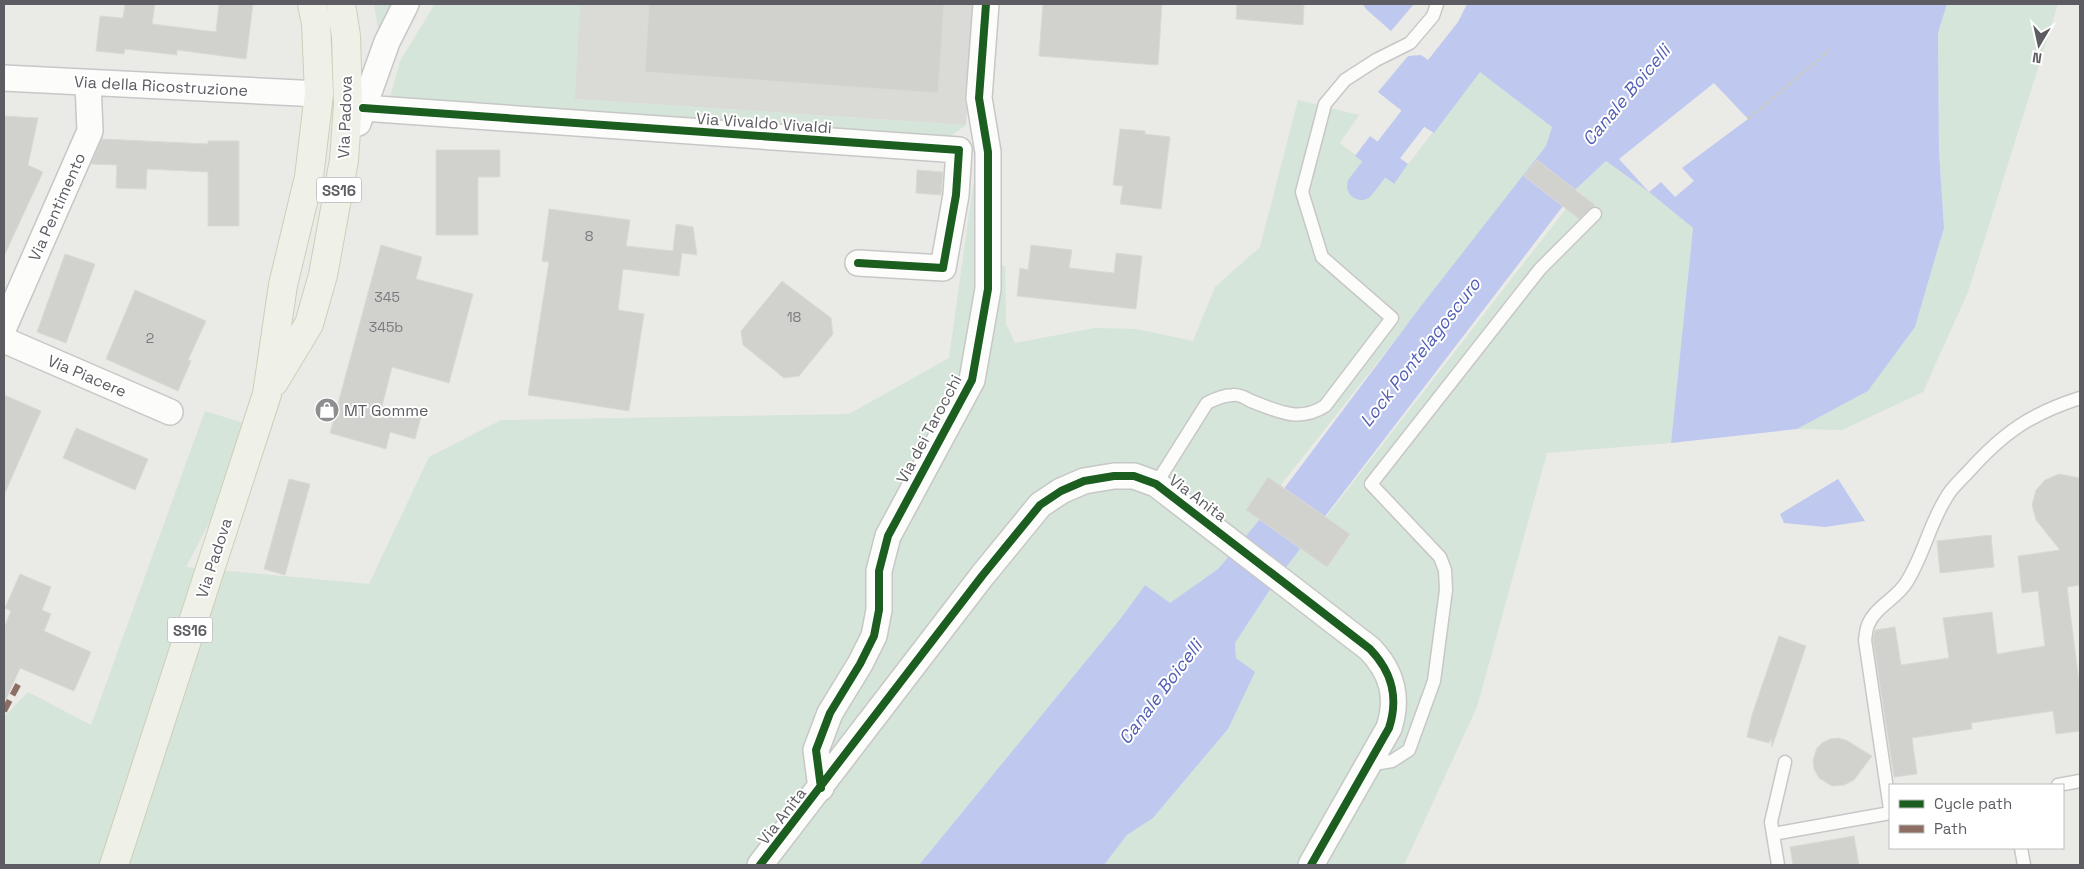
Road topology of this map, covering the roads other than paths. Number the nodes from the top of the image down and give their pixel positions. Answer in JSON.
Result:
{"nodes":[{"id":1,"x":312,"y":4,"type":"edge"},
{"id":2,"x":341,"y":4,"type":"edge"},
{"id":3,"x":406,"y":4,"type":"edge"},
{"id":4,"x":986,"y":4,"type":"edge"},
{"id":5,"x":1437,"y":4,"type":"edge"},
{"id":6,"x":4,"y":78,"type":"edge"},
{"id":7,"x":88,"y":82,"type":"junction"},
{"id":8,"x":319,"y":94,"type":"junction"},
{"id":9,"x":356,"y":106,"type":"junction"},
{"id":10,"x":959,"y":150,"type":"junction"},
{"id":11,"x":988,"y":152,"type":"junction"},
{"id":12,"x":1595,"y":214,"type":"dead end"},
{"id":13,"x":858,"y":264,"type":"dead end"},
{"id":14,"x":4,"y":327,"type":"edge"},
{"id":15,"x":4,"y":340,"type":"edge"},
{"id":16,"x":267,"y":394,"type":"junction"},
{"id":17,"x":2080,"y":398,"type":"edge"},
{"id":18,"x":170,"y":412,"type":"dead end"},
{"id":19,"x":1156,"y":484,"type":"junction"},
{"id":20,"x":1785,"y":762,"type":"dead end"},
{"id":21,"x":1368,"y":765,"type":"junction"},
{"id":22,"x":2080,"y":782,"type":"edge"},
{"id":23,"x":2064,"y":784,"type":"edge"},
{"id":24,"x":821,"y":788,"type":"junction"},
{"id":25,"x":1889,"y":802,"type":"edge"},
{"id":26,"x":1889,"y":814,"type":"edge"},
{"id":27,"x":1773,"y":834,"type":"junction"},
{"id":28,"x":2021,"y":849,"type":"edge"},
{"id":29,"x":114,"y":865,"type":"edge"},
{"id":30,"x":760,"y":865,"type":"edge"},
{"id":31,"x":1311,"y":865,"type":"edge"},
{"id":32,"x":1778,"y":865,"type":"edge"},
{"id":33,"x":2024,"y":865,"type":"edge"}],
"edges":[{"from":1,"to":8,"type":"main road","name":"Via Padova","number":"SS16"},
{"from":2,"to":9,"type":"main road","name":"Via Padova"},
{"from":3,"to":9,"type":"street"},
{"from":4,"to":11,"type":"street","name":"Via dei Tarocchi"},
{"from":5,"to":19,"type":"lane"},
{"from":6,"to":7,"type":"street","name":"Via della Ricostruzione"},
{"from":7,"to":8,"type":"street","name":"Via della Ricostruzione"},
{"from":7,"to":14,"type":"street","name":"Via Pentimento"},
{"from":8,"to":9,"type":"main road"},
{"from":8,"to":16,"type":"main road","name":"Via Padova","number":"SS16"},
{"from":9,"to":10,"type":"street","name":"Via Vivaldo Vivaldi"},
{"from":9,"to":16,"type":"main road","name":"Via Padova","number":"SS16"},
{"from":10,"to":11,"type":"street","name":"Via Vivaldo Vivaldi"},
{"from":10,"to":13,"type":"street"},
{"from":11,"to":24,"type":"street","name":"Via dei Tarocchi"},
{"from":12,"to":21,"type":"lane"},
{"from":15,"to":18,"type":"street","name":"Via Piacere"},
{"from":16,"to":29,"type":"main road","name":"Via Padova","number":"SS16"},
{"from":17,"to":25,"type":"lane"},
{"from":19,"to":21,"type":"street","name":"Via Anita"},
{"from":19,"to":24,"type":"street","name":"Via Anita"},
{"from":20,"to":27,"type":"lane"},
{"from":21,"to":31,"type":"street","name":"Via Anita"},
{"from":22,"to":23,"type":"lane"},
{"from":24,"to":30,"type":"street","name":"Via Anita"},
{"from":26,"to":27,"type":"lane"},
{"from":27,"to":32,"type":"lane"},
{"from":28,"to":33,"type":"lane"}]}
